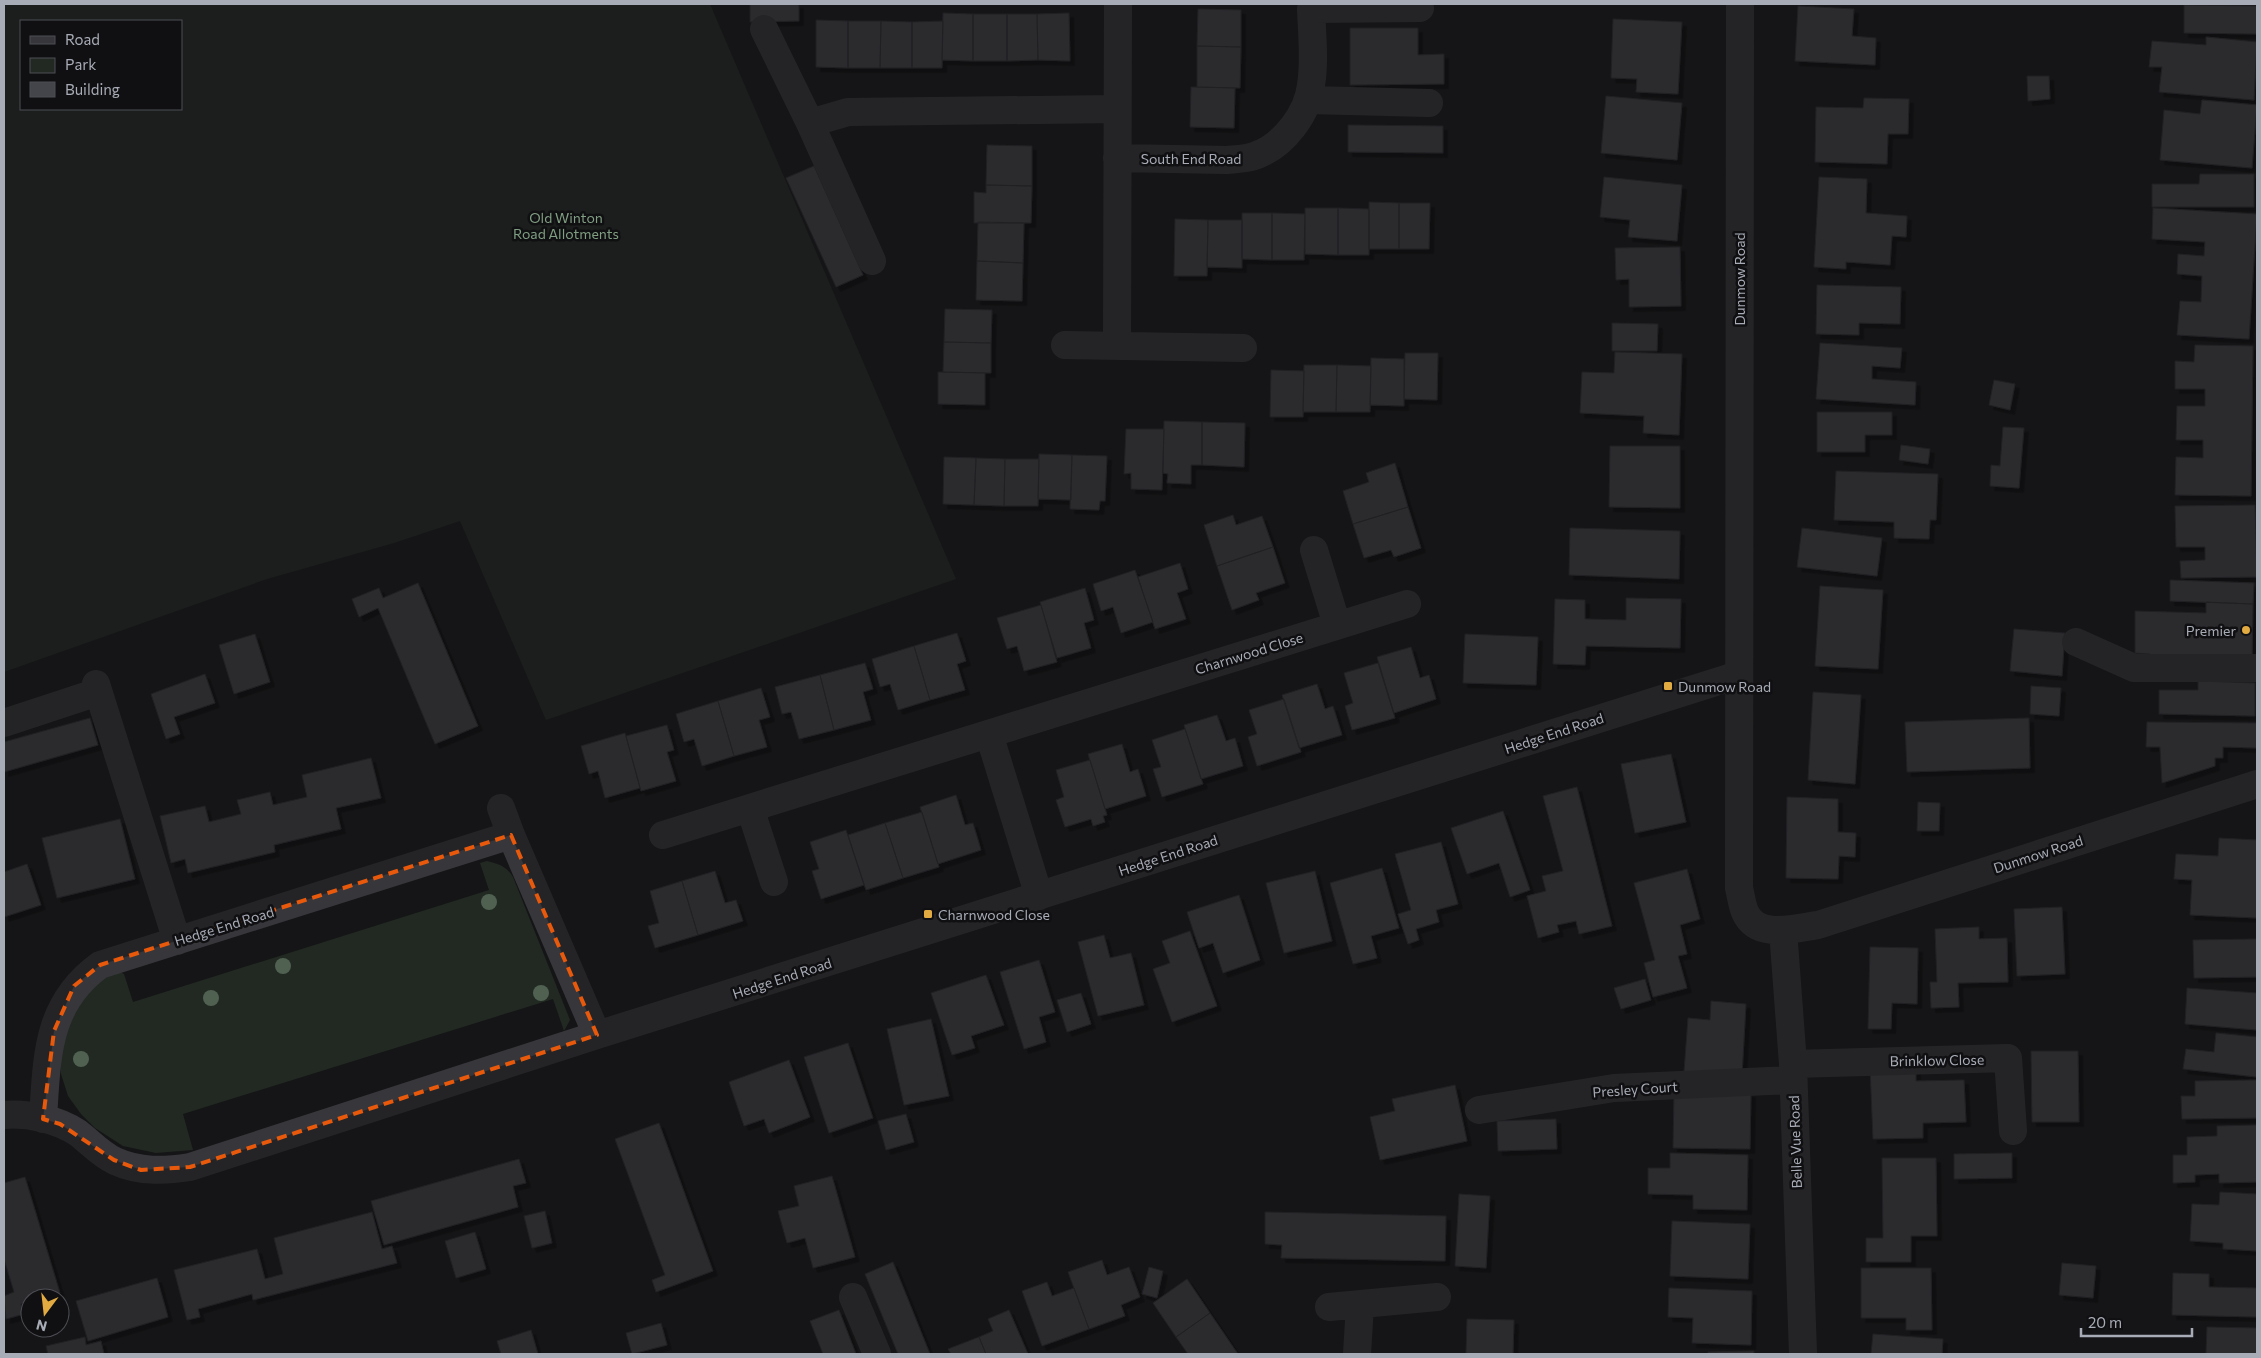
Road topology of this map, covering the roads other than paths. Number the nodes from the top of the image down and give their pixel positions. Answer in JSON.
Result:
{"nodes":[{"id":1,"x":1118,"y":4,"type":"edge"},
{"id":2,"x":1740,"y":4,"type":"edge"},
{"id":3,"x":1420,"y":8,"type":"dead end"},
{"id":4,"x":764,"y":29,"type":"dead end"},
{"id":5,"x":1309,"y":100,"type":"junction"},
{"id":6,"x":1429,"y":103,"type":"dead end"},
{"id":7,"x":1117,"y":109,"type":"junction"},
{"id":8,"x":810,"y":123,"type":"junction"},
{"id":9,"x":1117,"y":158,"type":"junction"},
{"id":10,"x":872,"y":261,"type":"dead end"},
{"id":11,"x":1065,"y":345,"type":"dead end"},
{"id":12,"x":1117,"y":346,"type":"junction"},
{"id":13,"x":1243,"y":348,"type":"dead end"},
{"id":14,"x":1314,"y":550,"type":"dead end"},
{"id":15,"x":1406,"y":604,"type":"dead end"},
{"id":16,"x":1337,"y":626,"type":"junction"},
{"id":17,"x":2076,"y":642,"type":"dead end"},
{"id":18,"x":2257,"y":668,"type":"edge"},
{"id":19,"x":1738,"y":675,"type":"junction"},
{"id":20,"x":4,"y":723,"type":"edge"},
{"id":21,"x":989,"y":734,"type":"junction"},
{"id":22,"x":2257,"y":784,"type":"edge"},
{"id":23,"x":501,"y":808,"type":"dead end"},
{"id":24,"x":750,"y":808,"type":"junction"},
{"id":25,"x":663,"y":835,"type":"dead end"},
{"id":26,"x":511,"y":836,"type":"junction"},
{"id":27,"x":774,"y":882,"type":"dead end"},
{"id":28,"x":1038,"y":896,"type":"junction"},
{"id":29,"x":1783,"y":930,"type":"junction"},
{"id":30,"x":177,"y":941,"type":"junction"},
{"id":31,"x":598,"y":1035,"type":"junction"},
{"id":32,"x":1793,"y":1072,"type":"junction"},
{"id":33,"x":1479,"y":1110,"type":"dead end"},
{"id":34,"x":4,"y":1115,"type":"edge"},
{"id":35,"x":43,"y":1118,"type":"junction"},
{"id":36,"x":2013,"y":1131,"type":"dead end"},
{"id":37,"x":853,"y":1297,"type":"dead end"},
{"id":38,"x":1437,"y":1297,"type":"dead end"},
{"id":39,"x":1360,"y":1306,"type":"junction"},
{"id":40,"x":1329,"y":1307,"type":"dead end"},
{"id":41,"x":877,"y":1354,"type":"edge"},
{"id":42,"x":1356,"y":1354,"type":"edge"},
{"id":43,"x":1803,"y":1354,"type":"edge"}],
"edges":[{"from":1,"to":7,"type":"street"},
{"from":2,"to":19,"type":"street","name":"Dunmow Road"},
{"from":3,"to":5,"type":"street","name":"South End Road"},
{"from":4,"to":8,"type":"street"},
{"from":5,"to":6,"type":"street"},
{"from":5,"to":9,"type":"street","name":"South End Road"},
{"from":7,"to":8,"type":"street"},
{"from":7,"to":9,"type":"street"},
{"from":8,"to":10,"type":"street"},
{"from":9,"to":12,"type":"street"},
{"from":11,"to":12,"type":"street"},
{"from":12,"to":13,"type":"street"},
{"from":14,"to":16,"type":"street"},
{"from":15,"to":16,"type":"street","name":"Charnwood Close"},
{"from":16,"to":21,"type":"street","name":"Charnwood Close"},
{"from":17,"to":18,"type":"street"},
{"from":19,"to":28,"type":"street","name":"Hedge End Road"},
{"from":19,"to":29,"type":"street","name":"Dunmow Road"},
{"from":20,"to":30,"type":"street"},
{"from":21,"to":24,"type":"street","name":"Charnwood Close"},
{"from":21,"to":28,"type":"street"},
{"from":22,"to":29,"type":"street","name":"Dunmow Road"},
{"from":23,"to":26,"type":"street"},
{"from":24,"to":25,"type":"street","name":"Charnwood Close"},
{"from":24,"to":27,"type":"street"},
{"from":26,"to":30,"type":"street","name":"Hedge End Road"},
{"from":26,"to":31,"type":"street"},
{"from":28,"to":31,"type":"street","name":"Hedge End Road"},
{"from":29,"to":32,"type":"street","name":"Belle Vue Road"},
{"from":30,"to":35,"type":"street","name":"Hedge End Road"},
{"from":31,"to":35,"type":"street","name":"Hedge End Road"},
{"from":32,"to":33,"type":"street","name":"Presley Court"},
{"from":32,"to":36,"type":"street","name":"Brinklow Close"},
{"from":32,"to":43,"type":"street","name":"Belle Vue Road"},
{"from":34,"to":35,"type":"street","name":"Hedge End Road"},
{"from":37,"to":41,"type":"street"},
{"from":38,"to":39,"type":"street"},
{"from":39,"to":40,"type":"street"},
{"from":39,"to":42,"type":"street"}]}
